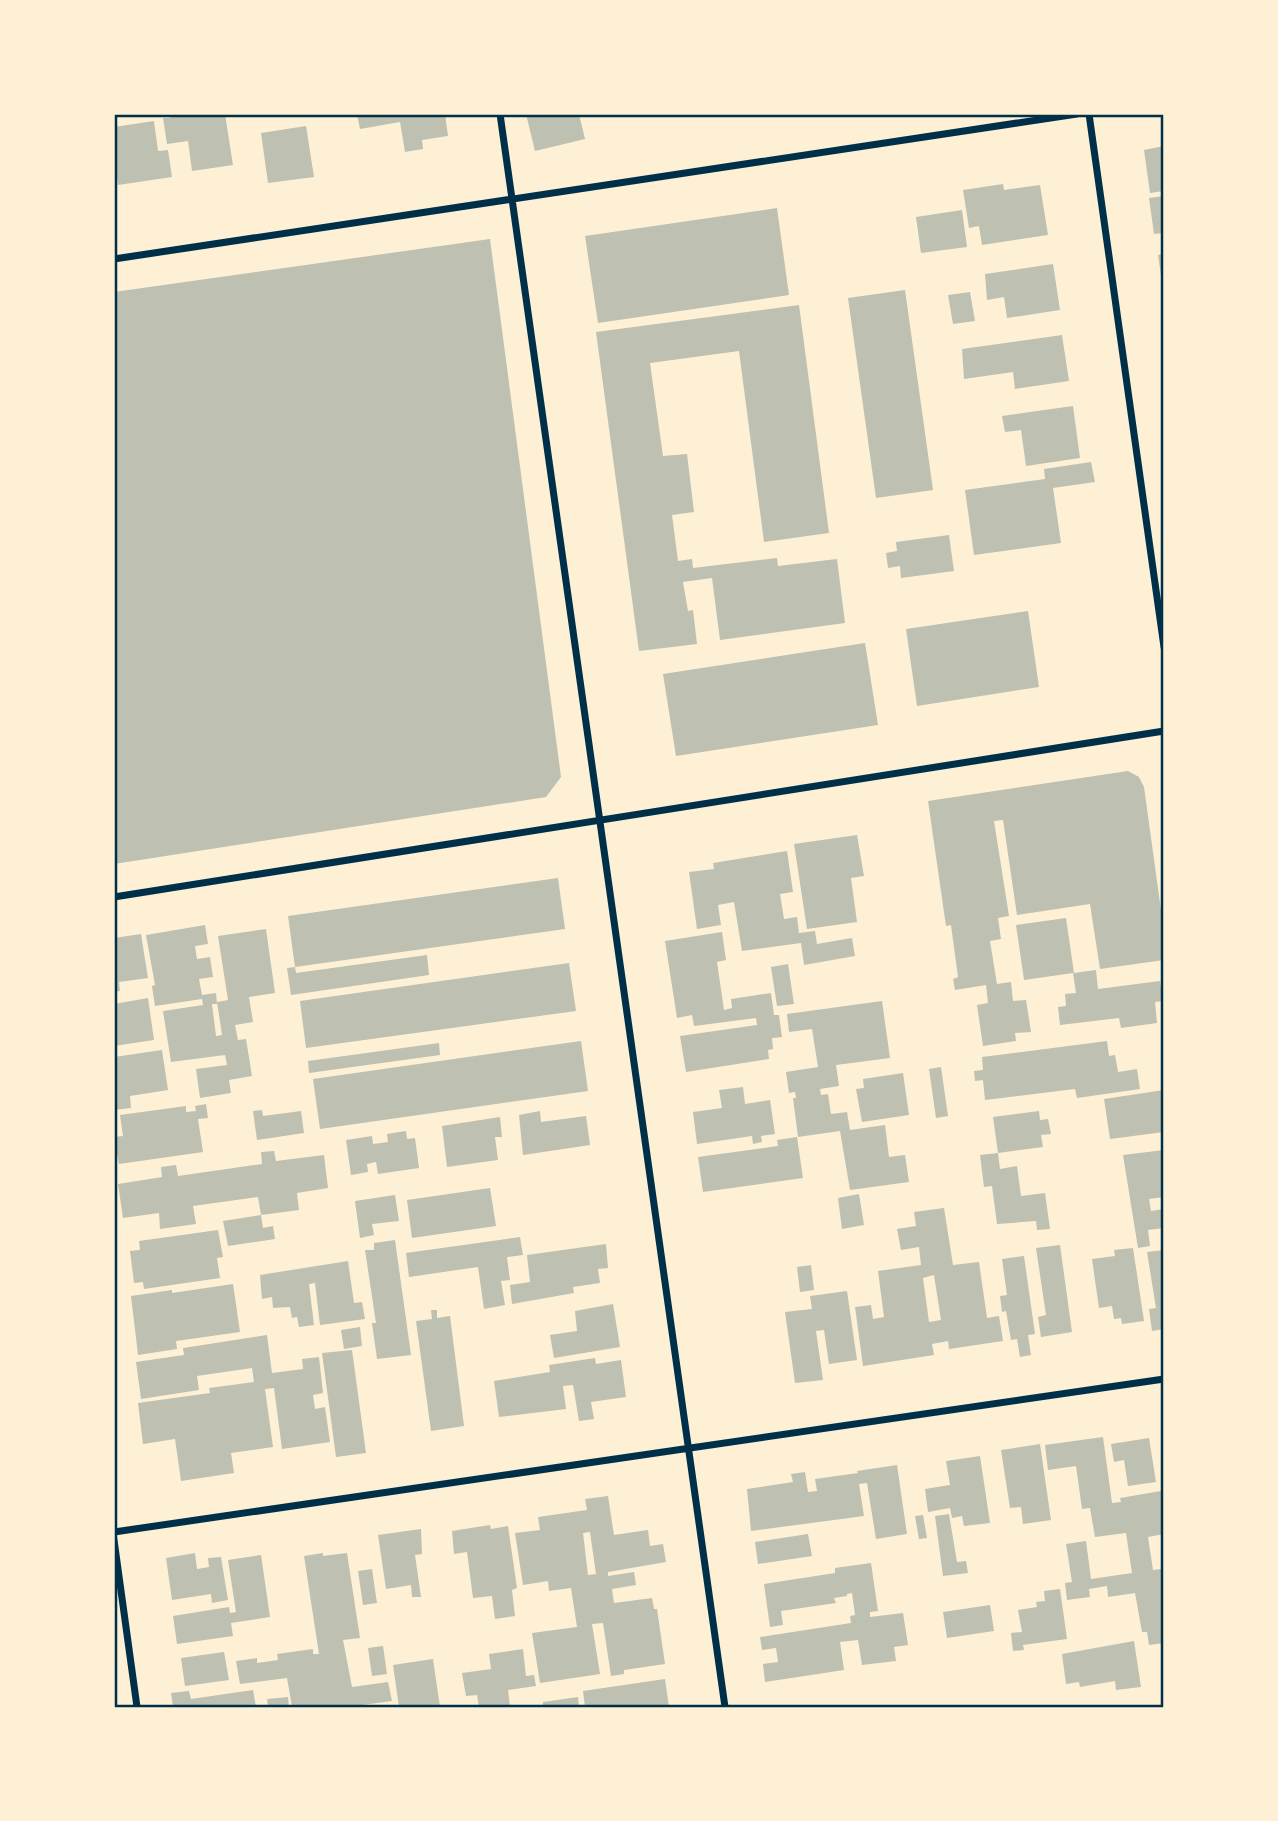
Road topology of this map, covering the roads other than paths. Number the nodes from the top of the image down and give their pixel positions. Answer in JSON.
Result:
{"nodes":[{"id":1,"x":500,"y":114,"type":"edge"},
{"id":2,"x":1077,"y":114,"type":"edge"},
{"id":3,"x":1089,"y":114,"type":"edge"},
{"id":4,"x":512,"y":201,"type":"junction"},
{"id":5,"x":114,"y":259,"type":"edge"},
{"id":6,"x":1164,"y":646,"type":"edge"},
{"id":7,"x":1164,"y":730,"type":"edge"},
{"id":8,"x":600,"y":819,"type":"junction"},
{"id":9,"x":114,"y":897,"type":"edge"},
{"id":10,"x":1164,"y":1379,"type":"edge"},
{"id":11,"x":689,"y":1449,"type":"junction"},
{"id":12,"x":114,"y":1532,"type":"edge"},
{"id":13,"x":114,"y":1540,"type":"edge"},
{"id":14,"x":137,"y":1707,"type":"edge"},
{"id":15,"x":725,"y":1707,"type":"edge"}],
"edges":[{"from":1,"to":4,"type":"street"},
{"from":2,"to":4,"type":"street"},
{"from":3,"to":6,"type":"street"},
{"from":4,"to":5,"type":"street"},
{"from":4,"to":8,"type":"street"},
{"from":7,"to":8,"type":"street"},
{"from":8,"to":9,"type":"street"},
{"from":8,"to":11,"type":"street"},
{"from":10,"to":11,"type":"street"},
{"from":11,"to":12,"type":"street"},
{"from":11,"to":15,"type":"street"},
{"from":13,"to":14,"type":"street"}]}
